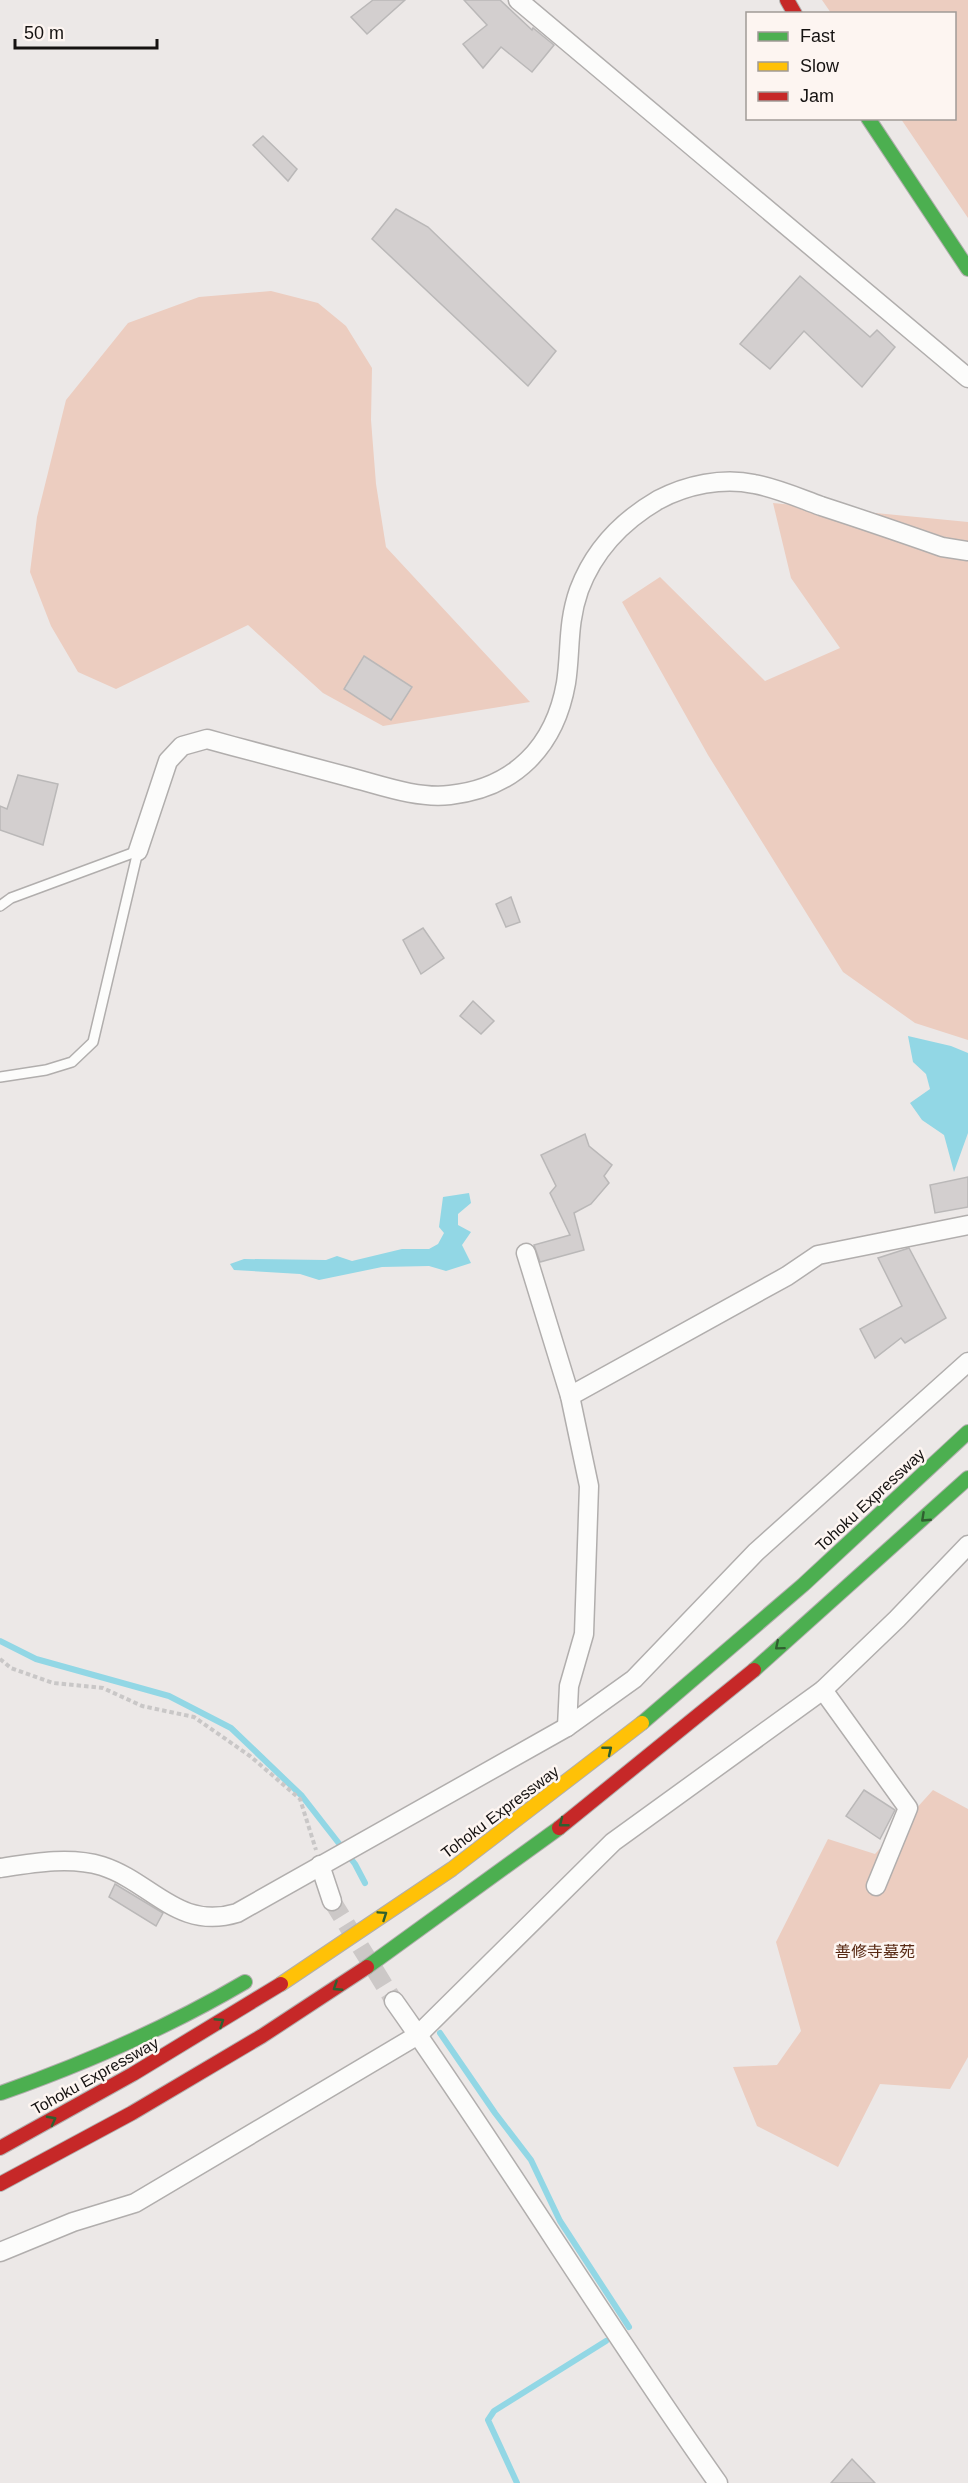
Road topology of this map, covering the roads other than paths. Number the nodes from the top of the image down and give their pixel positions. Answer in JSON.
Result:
{"nodes":[{"id":1,"x":518,"y":0,"type":"edge"},
{"id":2,"x":868,"y":120,"type":"edge"},
{"id":3,"x":968,"y":268,"type":"edge"},
{"id":4,"x":968,"y":378,"type":"edge"},
{"id":5,"x":968,"y":551,"type":"edge"},
{"id":6,"x":138,"y":851,"type":"junction"},
{"id":7,"x":0,"y":906,"type":"edge"},
{"id":8,"x":0,"y":1077,"type":"edge"},
{"id":9,"x":968,"y":1225,"type":"edge"},
{"id":10,"x":526,"y":1253,"type":"dead end"},
{"id":11,"x":968,"y":1362,"type":"edge"},
{"id":12,"x":570,"y":1396,"type":"junction"},
{"id":13,"x":968,"y":1432,"type":"edge"},
{"id":14,"x":968,"y":1478,"type":"edge"},
{"id":15,"x":968,"y":1545,"type":"edge"},
{"id":16,"x":823,"y":1690,"type":"junction"},
{"id":17,"x":567,"y":1727,"type":"junction"},
{"id":18,"x":582,"y":1771,"type":"junction"},
{"id":19,"x":519,"y":1798,"type":"dead end"},
{"id":20,"x":320,"y":1865,"type":"junction"},
{"id":21,"x":0,"y":1868,"type":"edge"},
{"id":22,"x":876,"y":1886,"type":"dead end"},
{"id":23,"x":332,"y":1900,"type":"tunnel mouth"},
{"id":24,"x":256,"y":1975,"type":"dead end"},
{"id":25,"x":394,"y":2001,"type":"tunnel mouth"},
{"id":26,"x":418,"y":2035,"type":"junction"},
{"id":27,"x":1,"y":2093,"type":"edge"},
{"id":28,"x":0,"y":2148,"type":"edge"},
{"id":29,"x":0,"y":2184,"type":"edge"},
{"id":30,"x":0,"y":2252,"type":"edge"},
{"id":31,"x":718,"y":2483,"type":"edge"}],
"edges":[{"from":1,"to":4,"type":"street"},
{"from":2,"to":3,"type":"main road"},
{"from":5,"to":6,"type":"street"},
{"from":6,"to":7,"type":"lane"},
{"from":6,"to":8,"type":"lane"},
{"from":9,"to":12,"type":"street"},
{"from":10,"to":12,"type":"street"},
{"from":11,"to":17,"type":"street"},
{"from":12,"to":17,"type":"street"},
{"from":18,"to":13,"type":"main road","name":"Tohoku Expressway","one_way":true},
{"from":14,"to":29,"type":"main road","one_way":true},
{"from":15,"to":16,"type":"street"},
{"from":16,"to":22,"type":"street"},
{"from":16,"to":26,"type":"street"},
{"from":17,"to":20,"type":"street"},
{"from":18,"to":19,"type":"main road"},
{"from":28,"to":18,"type":"main road","name":"Tohoku Expressway","one_way":true},
{"from":20,"to":21,"type":"street"},
{"from":20,"to":23,"type":"street"},
{"from":24,"to":27,"type":"main road"},
{"from":25,"to":26,"type":"street"},
{"from":26,"to":30,"type":"street"},
{"from":26,"to":31,"type":"street"}]}
